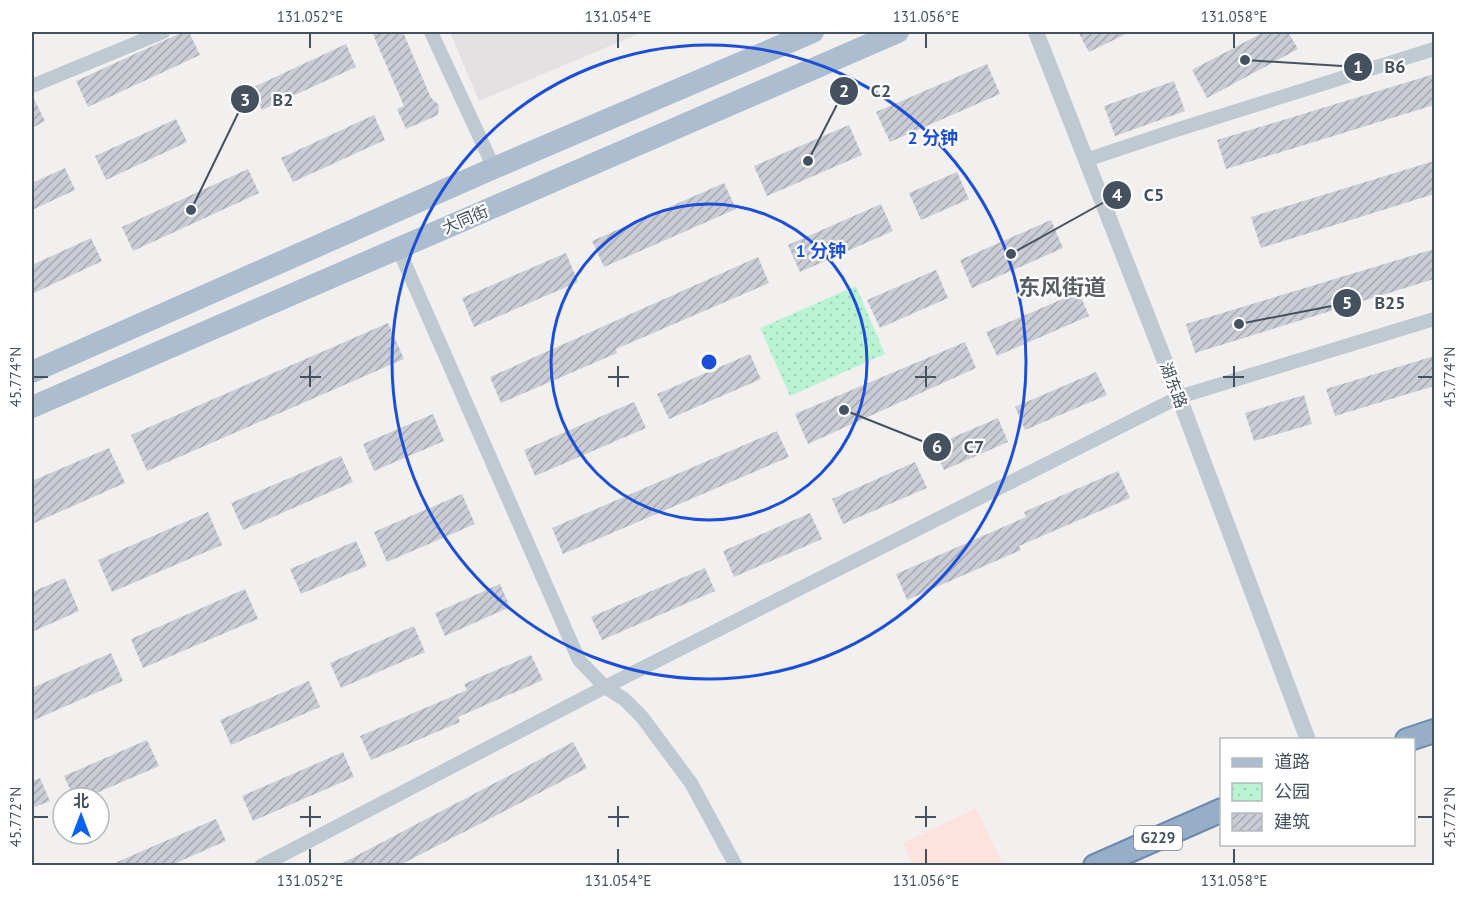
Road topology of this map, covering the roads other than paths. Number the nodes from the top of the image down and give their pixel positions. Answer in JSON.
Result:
{"nodes":[{"id":1,"x":163,"y":32,"type":"edge"},
{"id":2,"x":431,"y":32,"type":"edge"},
{"id":3,"x":813,"y":32,"type":"edge"},
{"id":4,"x":898,"y":32,"type":"edge"},
{"id":5,"x":1036,"y":32,"type":"edge"},
{"id":6,"x":1434,"y":49,"type":"edge"},
{"id":7,"x":32,"y":87,"type":"edge"},
{"id":8,"x":1086,"y":160,"type":"junction"},
{"id":9,"x":494,"y":168,"type":"junction"},
{"id":10,"x":398,"y":248,"type":"junction"},
{"id":11,"x":1434,"y":319,"type":"edge"},
{"id":12,"x":32,"y":372,"type":"edge"},
{"id":13,"x":1179,"y":397,"type":"junction"},
{"id":14,"x":32,"y":407,"type":"edge"},
{"id":15,"x":605,"y":687,"type":"junction"},
{"id":16,"x":1434,"y":731,"type":"edge"},
{"id":17,"x":1307,"y":738,"type":"edge"},
{"id":18,"x":1413,"y":738,"type":"edge"},
{"id":19,"x":1220,"y":810,"type":"edge"},
{"id":20,"x":261,"y":866,"type":"edge"},
{"id":21,"x":736,"y":866,"type":"edge"},
{"id":22,"x":1095,"y":866,"type":"edge"}],
"edges":[{"from":1,"to":7,"type":"street"},
{"from":2,"to":9,"type":"street"},
{"from":3,"to":9,"type":"main road"},
{"from":4,"to":10,"type":"main road","name":"大同街"},
{"from":5,"to":8,"type":"street","name":"湖东路"},
{"from":6,"to":8,"type":"street"},
{"from":8,"to":13,"type":"street","name":"湖东路"},
{"from":9,"to":12,"type":"main road"},
{"from":10,"to":14,"type":"main road","name":"大同街"},
{"from":10,"to":15,"type":"street"},
{"from":11,"to":13,"type":"street"},
{"from":13,"to":15,"type":"street"},
{"from":13,"to":17,"type":"street","name":"湖东路"},
{"from":15,"to":20,"type":"street"},
{"from":15,"to":21,"type":"street"},
{"from":16,"to":18,"type":"highway"},
{"from":19,"to":22,"type":"highway","number":"G229"}]}
